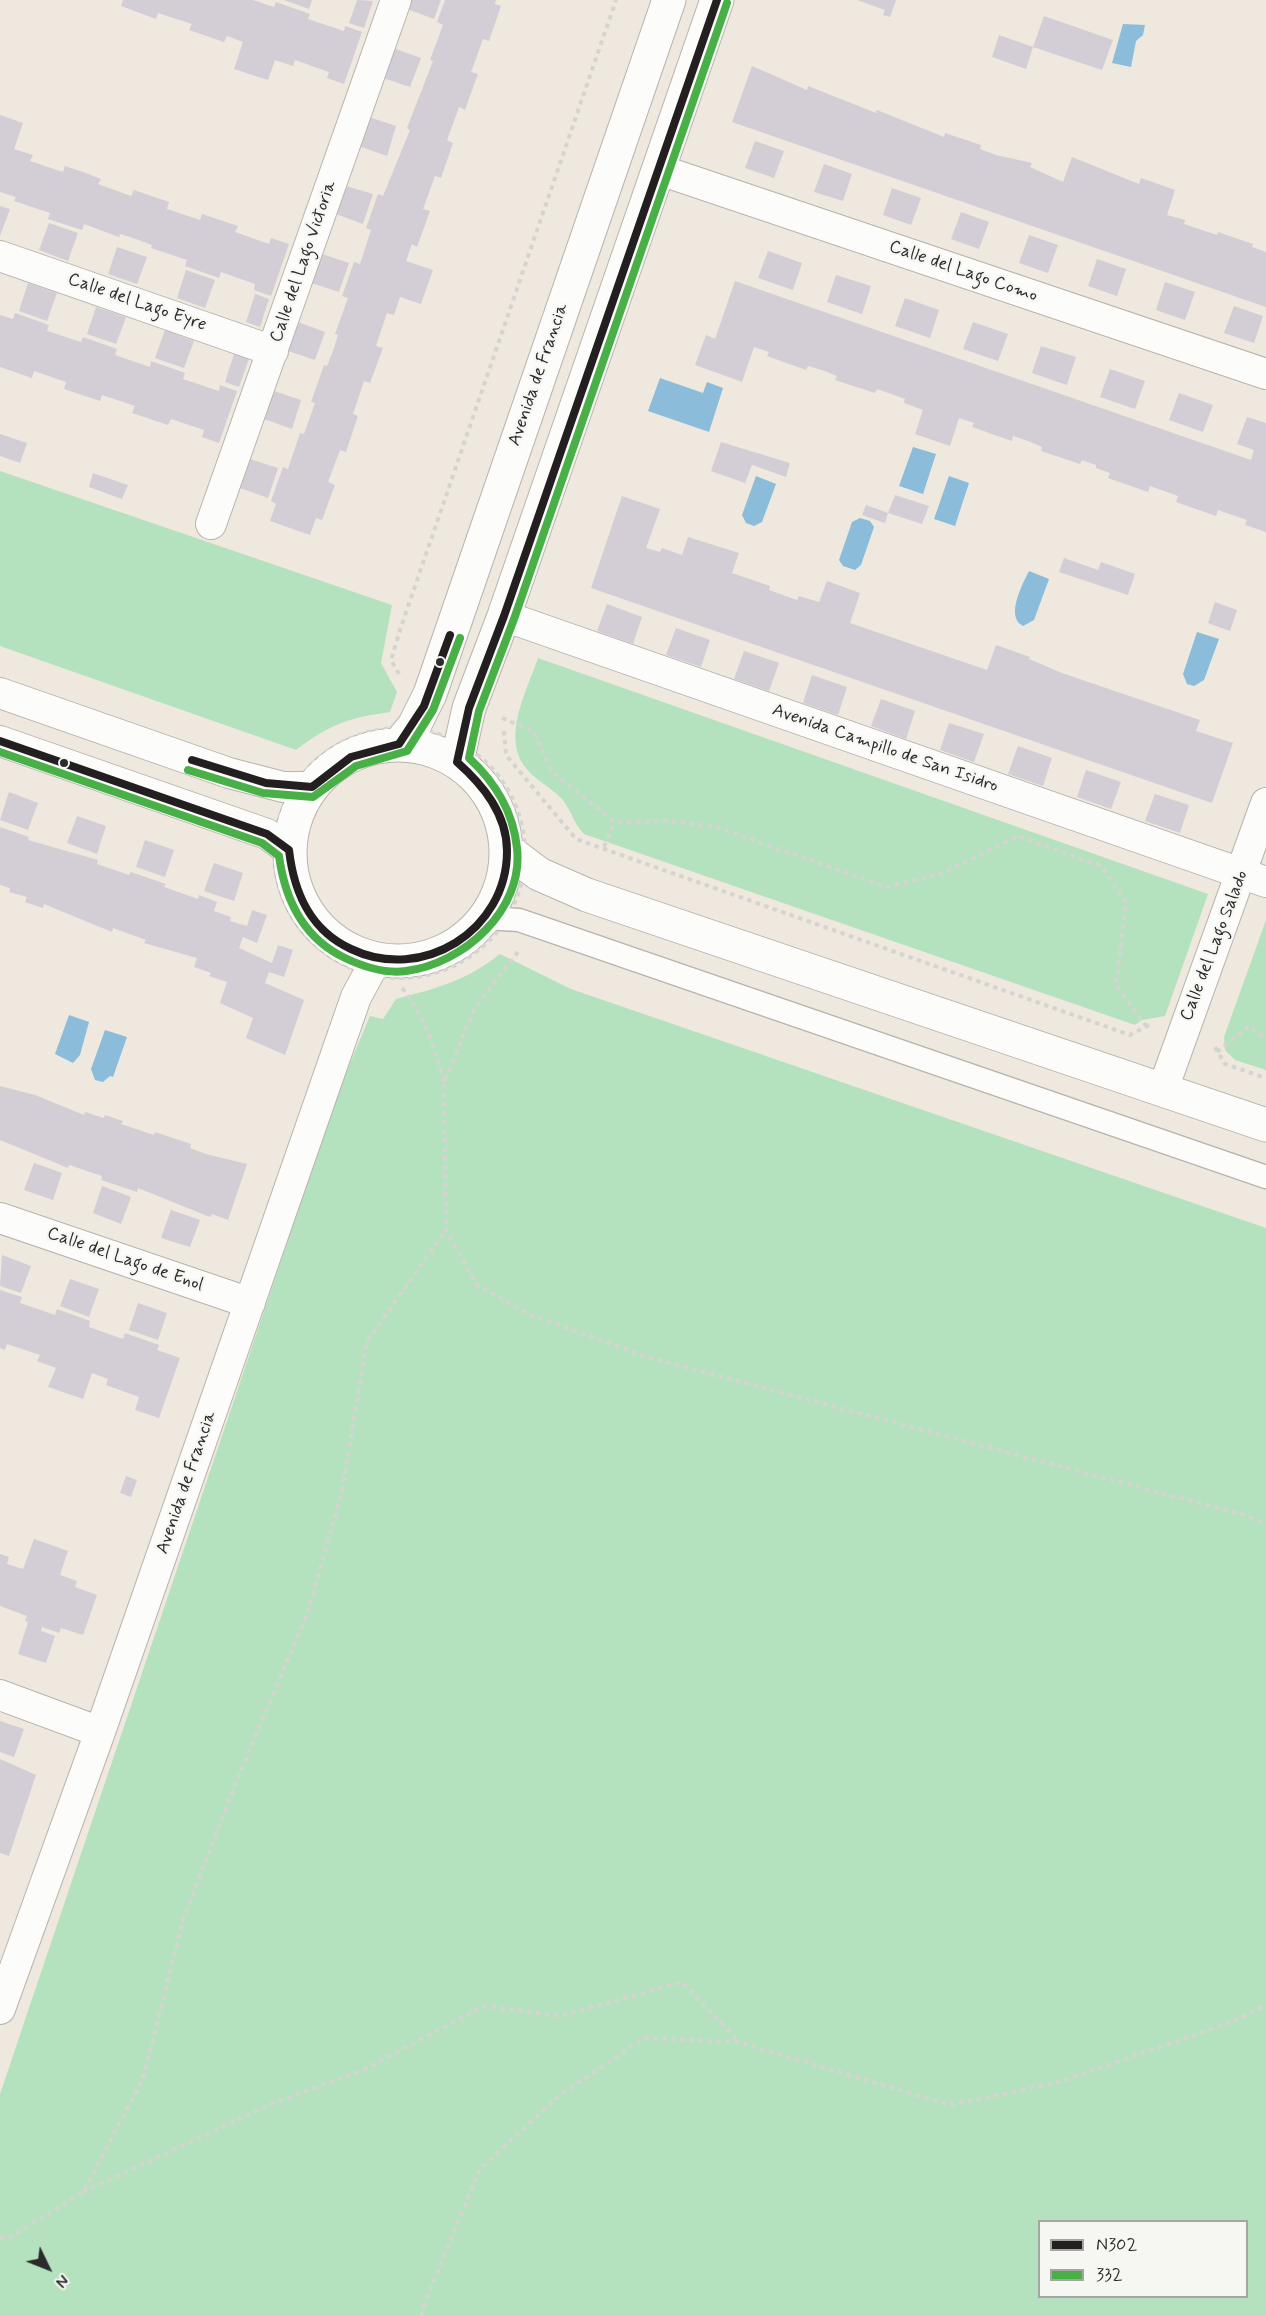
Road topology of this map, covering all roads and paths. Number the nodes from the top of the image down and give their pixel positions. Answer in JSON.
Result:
{"nodes":[{"id":1,"x":396,"y":0,"type":"edge"},
{"id":2,"x":669,"y":0,"type":"edge"},
{"id":3,"x":717,"y":0,"type":"edge"},
{"id":4,"x":660,"y":170,"type":"junction"},
{"id":5,"x":0,"y":255,"type":"edge"},
{"id":6,"x":273,"y":351,"type":"junction"},
{"id":7,"x":1266,"y":374,"type":"edge"},
{"id":8,"x":211,"y":524,"type":"dead end"},
{"id":9,"x":504,"y":616,"type":"junction"},
{"id":10,"x":0,"y":693,"type":"edge"},
{"id":11,"x":502,"y":718,"type":"dead end"},
{"id":12,"x":406,"y":737,"type":"junction"},
{"id":13,"x":0,"y":741,"type":"edge"},
{"id":14,"x":459,"y":753,"type":"junction"},
{"id":15,"x":303,"y":787,"type":"junction"},
{"id":16,"x":1266,"y":803,"type":"edge"},
{"id":17,"x":615,"y":822,"type":"junction"},
{"id":18,"x":282,"y":844,"type":"junction"},
{"id":19,"x":604,"y":847,"type":"dead end"},
{"id":20,"x":516,"y":857,"type":"junction"},
{"id":21,"x":1254,"y":878,"type":"edge"},
{"id":22,"x":495,"y":918,"type":"junction"},
{"id":23,"x":520,"y":949,"type":"dead end"},
{"id":24,"x":372,"y":967,"type":"junction"},
{"id":25,"x":402,"y":988,"type":"dead end"},
{"id":26,"x":1266,"y":1038,"type":"edge"},
{"id":27,"x":1177,"y":1048,"type":"junction"},
{"id":28,"x":444,"y":1083,"type":"junction"},
{"id":29,"x":1163,"y":1089,"type":"junction"},
{"id":30,"x":1266,"y":1125,"type":"edge"},
{"id":31,"x":1266,"y":1177,"type":"edge"},
{"id":32,"x":0,"y":1218,"type":"edge"},
{"id":33,"x":446,"y":1230,"type":"junction"},
{"id":34,"x":250,"y":1303,"type":"junction"},
{"id":35,"x":1266,"y":1524,"type":"edge"},
{"id":36,"x":0,"y":1695,"type":"edge"},
{"id":37,"x":100,"y":1731,"type":"junction"},
{"id":38,"x":1266,"y":2005,"type":"edge"},
{"id":39,"x":0,"y":2009,"type":"edge"},
{"id":40,"x":738,"y":2042,"type":"junction"},
{"id":41,"x":83,"y":2193,"type":"junction"},
{"id":42,"x":0,"y":2238,"type":"edge"},
{"id":43,"x":422,"y":2316,"type":"edge"}],
"edges":[{"from":1,"to":6,"type":"street","name":"Calle del Lago Victoria"},
{"from":2,"to":12,"type":"street","name":"Avenida de Francia"},
{"from":3,"to":4,"type":"street"},
{"from":4,"to":7,"type":"street","name":"Calle del Lago Como"},
{"from":4,"to":9,"type":"street"},
{"from":5,"to":6,"type":"street","name":"Calle del Lago Eyre"},
{"from":6,"to":8,"type":"street","name":"Calle del Lago Victoria"},
{"from":9,"to":14,"type":"street"},
{"from":9,"to":21,"type":"street","name":"Avenida Campillo de San Isidro"},
{"from":10,"to":15,"type":"street"},
{"from":11,"to":17,"type":"path"},
{"from":12,"to":14,"type":"street"},
{"from":12,"to":14,"type":"path"},
{"from":12,"to":15,"type":"street"},
{"from":12,"to":15,"type":"path"},
{"from":13,"to":18,"type":"street"},
{"from":14,"to":20,"type":"street"},
{"from":14,"to":20,"type":"path"},
{"from":15,"to":18,"type":"street"},
{"from":15,"to":18,"type":"path"},
{"from":16,"to":21,"type":"street","name":"Calle del Lago Salado"},
{"from":17,"to":19,"type":"path"},
{"from":17,"to":27,"type":"path"},
{"from":18,"to":24,"type":"street"},
{"from":18,"to":24,"type":"path"},
{"from":20,"to":22,"type":"street"},
{"from":20,"to":22,"type":"path"},
{"from":20,"to":29,"type":"street"},
{"from":21,"to":27,"type":"street","name":"Calle del Lago Salado"},
{"from":22,"to":24,"type":"street"},
{"from":22,"to":24,"type":"path"},
{"from":22,"to":31,"type":"street"},
{"from":23,"to":28,"type":"path"},
{"from":24,"to":34,"type":"street","name":"Avenida de Francia"},
{"from":25,"to":28,"type":"path"},
{"from":26,"to":27,"type":"path"},
{"from":27,"to":29,"type":"street","name":"Calle del Lago Salado"},
{"from":28,"to":33,"type":"path"},
{"from":29,"to":30,"type":"street"},
{"from":32,"to":34,"type":"street","name":"Calle del Lago de Enol"},
{"from":33,"to":35,"type":"path"},
{"from":33,"to":41,"type":"path"},
{"from":34,"to":37,"type":"street","name":"Avenida de Francia"},
{"from":36,"to":37,"type":"street"},
{"from":37,"to":39,"type":"street","name":"Avenida de Francia"},
{"from":38,"to":40,"type":"path"},
{"from":40,"to":41,"type":"path"},
{"from":40,"to":43,"type":"path"},
{"from":41,"to":42,"type":"path"}]}
